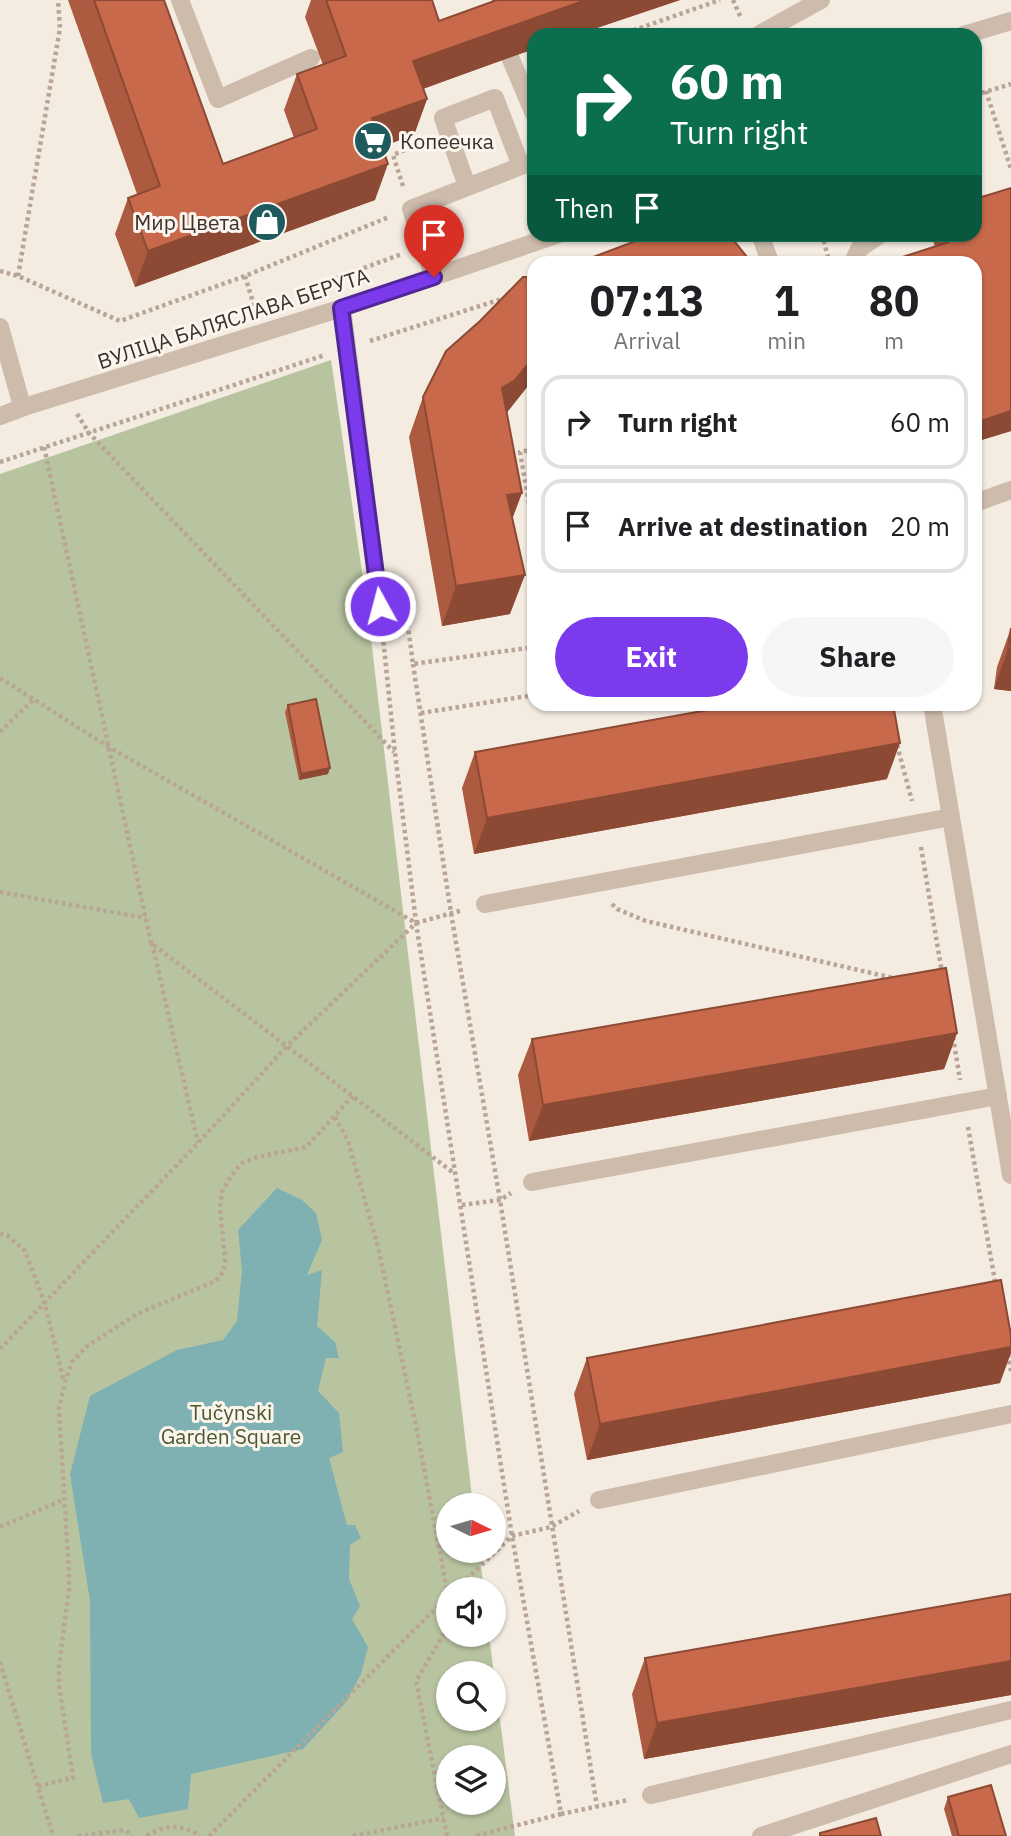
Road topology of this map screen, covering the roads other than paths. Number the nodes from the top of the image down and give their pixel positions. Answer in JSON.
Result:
{"nodes":[{"id":1,"x":180,"y":0,"type":"edge"},
{"id":2,"x":821,"y":0,"type":"edge"},
{"id":3,"x":1011,"y":21,"type":"edge"},
{"id":4,"x":771,"y":28,"type":"edge"},
{"id":5,"x":982,"y":30,"type":"edge"},
{"id":6,"x":510,"y":57,"type":"edge"},
{"id":7,"x":311,"y":58,"type":"dead end"},
{"id":8,"x":527,"y":97,"type":"edge"},
{"id":9,"x":527,"y":164,"type":"edge"},
{"id":10,"x":467,"y":186,"type":"junction"},
{"id":11,"x":536,"y":242,"type":"edge"},
{"id":12,"x":869,"y":242,"type":"edge"},
{"id":13,"x":856,"y":256,"type":"edge"},
{"id":14,"x":434,"y":277,"type":"junction"},
{"id":15,"x":341,"y":308,"type":"junction"},
{"id":16,"x":0,"y":327,"type":"edge"},
{"id":17,"x":24,"y":407,"type":"junction"},
{"id":18,"x":0,"y":416,"type":"edge"},
{"id":19,"x":1011,"y":490,"type":"edge"},
{"id":20,"x":982,"y":500,"type":"edge"},
{"id":21,"x":380,"y":606,"type":"road end"},
{"id":22,"x":933,"y":711,"type":"edge"},
{"id":23,"x":951,"y":817,"type":"junction"},
{"id":24,"x":485,"y":904,"type":"dead end"},
{"id":25,"x":998,"y":1096,"type":"junction"},
{"id":26,"x":1011,"y":1175,"type":"edge"},
{"id":27,"x":532,"y":1182,"type":"dead end"},
{"id":28,"x":1011,"y":1413,"type":"edge"},
{"id":29,"x":599,"y":1500,"type":"dead end"},
{"id":30,"x":1011,"y":1710,"type":"edge"},
{"id":31,"x":1011,"y":1754,"type":"edge"},
{"id":32,"x":651,"y":1796,"type":"road end"},
{"id":33,"x":761,"y":1836,"type":"edge"}],
"edges":[{"from":1,"to":7,"type":"street"},
{"from":2,"to":4,"type":"street"},
{"from":3,"to":5,"type":"street"},
{"from":6,"to":8,"type":"street"},
{"from":9,"to":10,"type":"street"},
{"from":9,"to":10,"type":"street"},
{"from":10,"to":14,"type":"street"},
{"from":11,"to":14,"type":"street","name":"ВУЛІЦА БАЛЯСЛАВА БЕРУТА"},
{"from":12,"to":13,"type":"street"},
{"from":14,"to":15,"type":"street","name":"ВУЛІЦА БАЛЯСЛАВА БЕРУТА"},
{"from":15,"to":17,"type":"street","name":"ВУЛІЦА БАЛЯСЛАВА БЕРУТА"},
{"from":15,"to":21,"type":"street"},
{"from":16,"to":17,"type":"street"},
{"from":17,"to":18,"type":"street","name":"ВУЛІЦА БАЛЯСЛАВА БЕРУТА"},
{"from":19,"to":20,"type":"street"},
{"from":22,"to":23,"type":"street"},
{"from":23,"to":24,"type":"street"},
{"from":23,"to":25,"type":"street"},
{"from":25,"to":26,"type":"street"},
{"from":25,"to":27,"type":"street"},
{"from":28,"to":29,"type":"street"},
{"from":30,"to":32,"type":"street"},
{"from":31,"to":33,"type":"street"}]}
